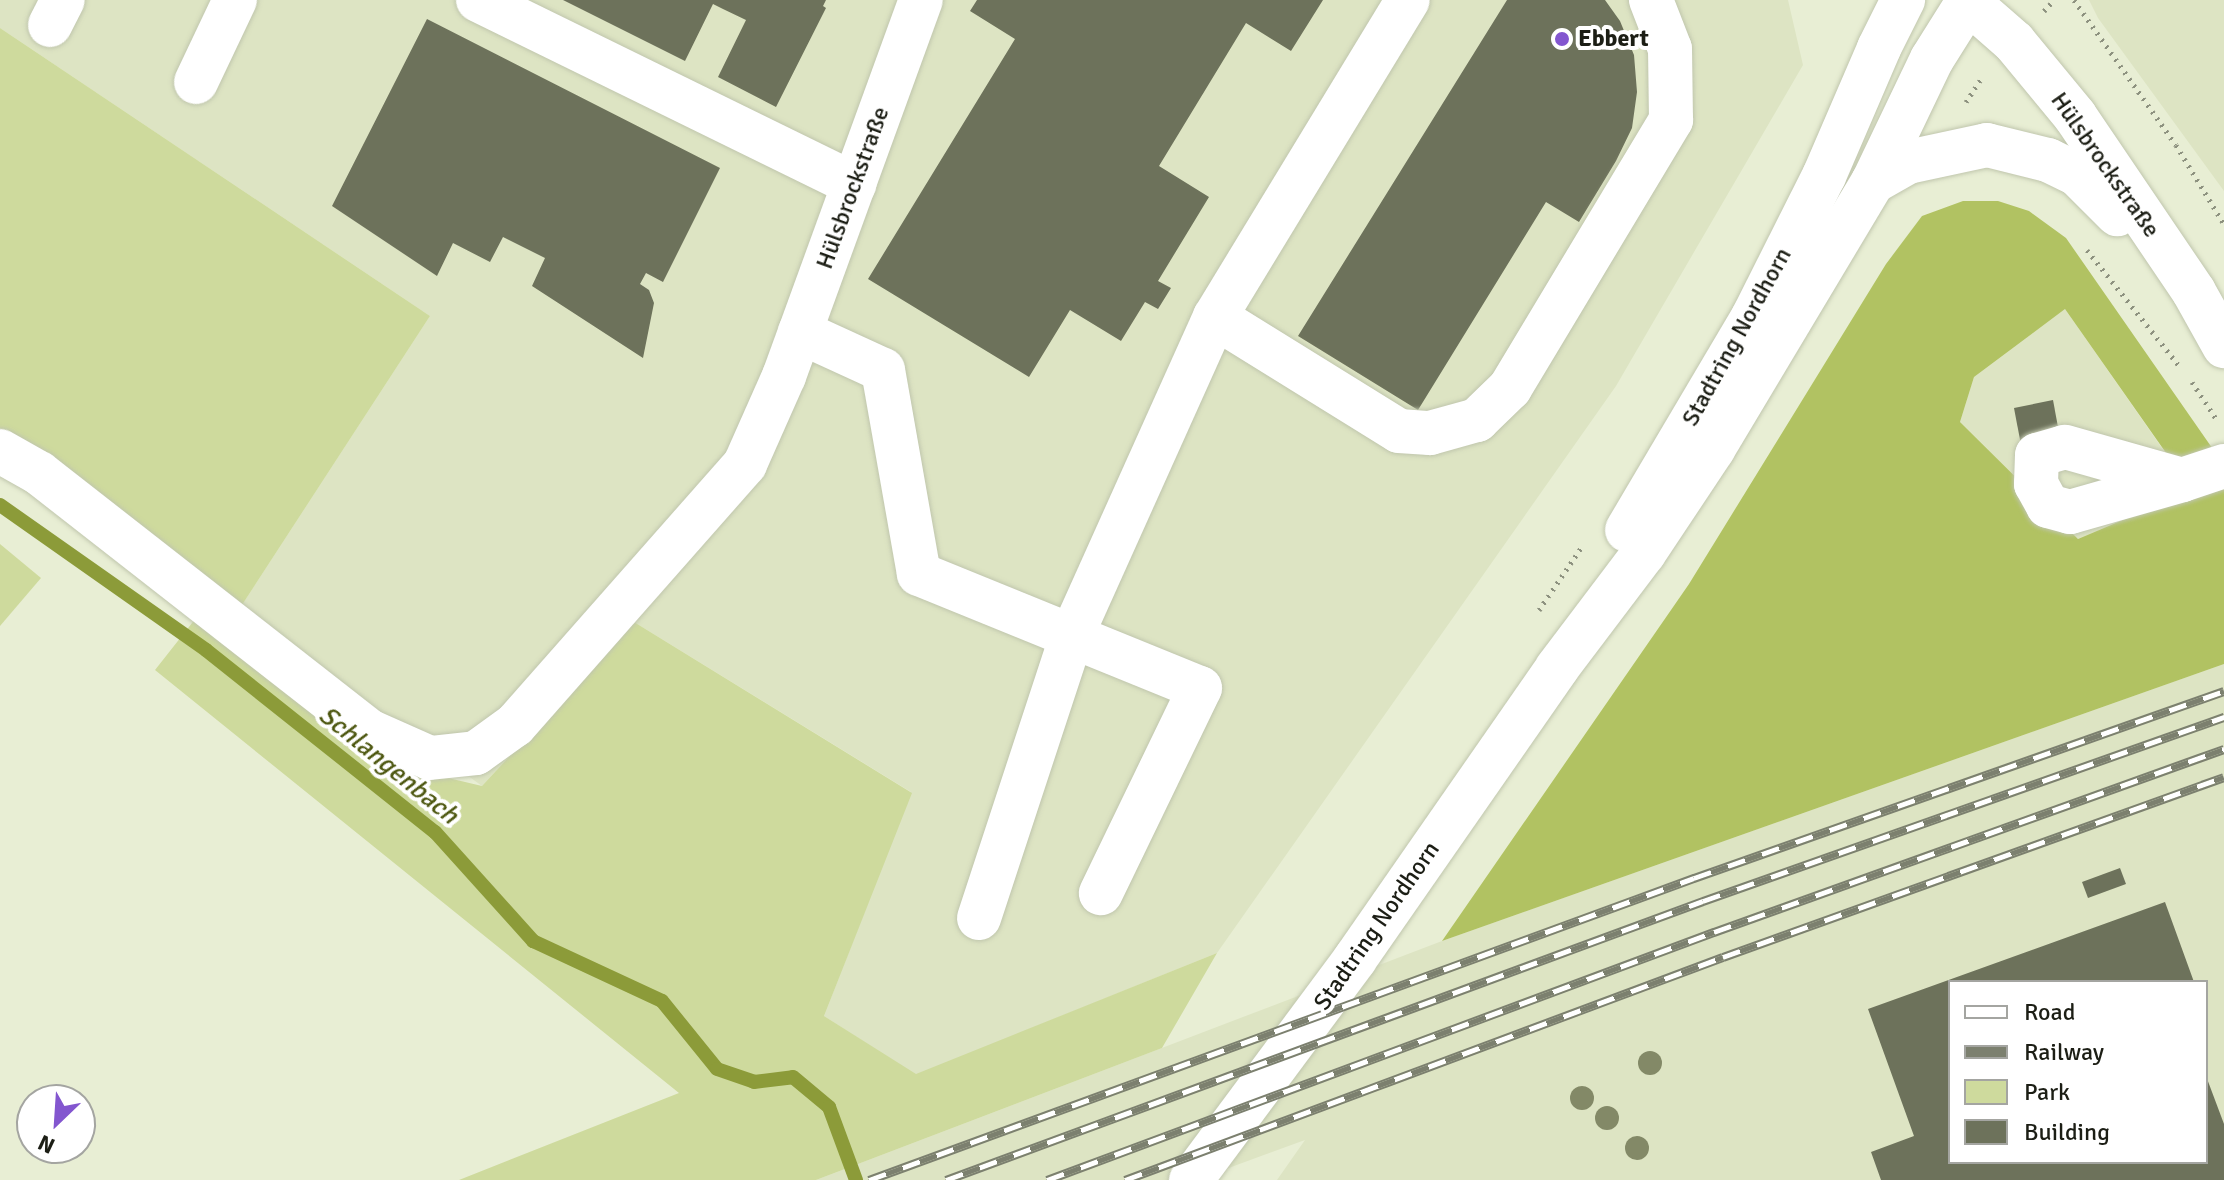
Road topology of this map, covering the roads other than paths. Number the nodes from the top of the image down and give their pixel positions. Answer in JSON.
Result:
{"nodes":[{"id":1,"x":235,"y":0,"type":"edge"},
{"id":2,"x":478,"y":0,"type":"edge"},
{"id":3,"x":921,"y":0,"type":"edge"},
{"id":4,"x":1408,"y":0,"type":"edge"},
{"id":5,"x":1651,"y":0,"type":"edge"},
{"id":6,"x":1903,"y":0,"type":"edge"},
{"id":7,"x":1968,"y":0,"type":"edge"},
{"id":8,"x":196,"y":82,"type":"dead end"},
{"id":9,"x":1873,"y":182,"type":"junction"},
{"id":10,"x":854,"y":184,"type":"junction"},
{"id":11,"x":2194,"y":292,"type":"junction"},
{"id":12,"x":1215,"y":317,"type":"junction"},
{"id":13,"x":800,"y":332,"type":"junction"},
{"id":14,"x":2224,"y":346,"type":"edge"},
{"id":15,"x":0,"y":451,"type":"edge"},
{"id":16,"x":2224,"y":466,"type":"edge"},
{"id":17,"x":2182,"y":480,"type":"dead end"},
{"id":18,"x":1072,"y":635,"type":"junction"},
{"id":19,"x":1557,"y":668,"type":"junction"},
{"id":20,"x":1101,"y":893,"type":"dead end"},
{"id":21,"x":979,"y":918,"type":"dead end"},
{"id":22,"x":1191,"y":1180,"type":"edge"}],
"edges":[{"from":1,"to":8,"type":"main road"},
{"from":2,"to":10,"type":"main road"},
{"from":3,"to":10,"type":"main road","name":"Hülsbrockstraße"},
{"from":4,"to":12,"type":"main road"},
{"from":5,"to":12,"type":"main road"},
{"from":6,"to":19,"type":"main road","name":"Stadtring Nordhorn"},
{"from":7,"to":9,"type":"main road","name":"Stadtring Nordhorn"},
{"from":7,"to":11,"type":"main road","name":"Hülsbrockstraße"},
{"from":9,"to":11,"type":"main road","name":"Stadtring Nordhorn"},
{"from":9,"to":19,"type":"main road","name":"Stadtring Nordhorn"},
{"from":10,"to":13,"type":"main road","name":"Hülsbrockstraße"},
{"from":11,"to":14,"type":"main road","name":"Hülsbrockstraße"},
{"from":12,"to":18,"type":"main road"},
{"from":13,"to":15,"type":"main road","name":"Hülsbrockstraße"},
{"from":13,"to":18,"type":"main road"},
{"from":16,"to":17,"type":"main road"},
{"from":18,"to":20,"type":"main road"},
{"from":18,"to":21,"type":"main road"},
{"from":19,"to":22,"type":"main road","name":"Stadtring Nordhorn"}]}
